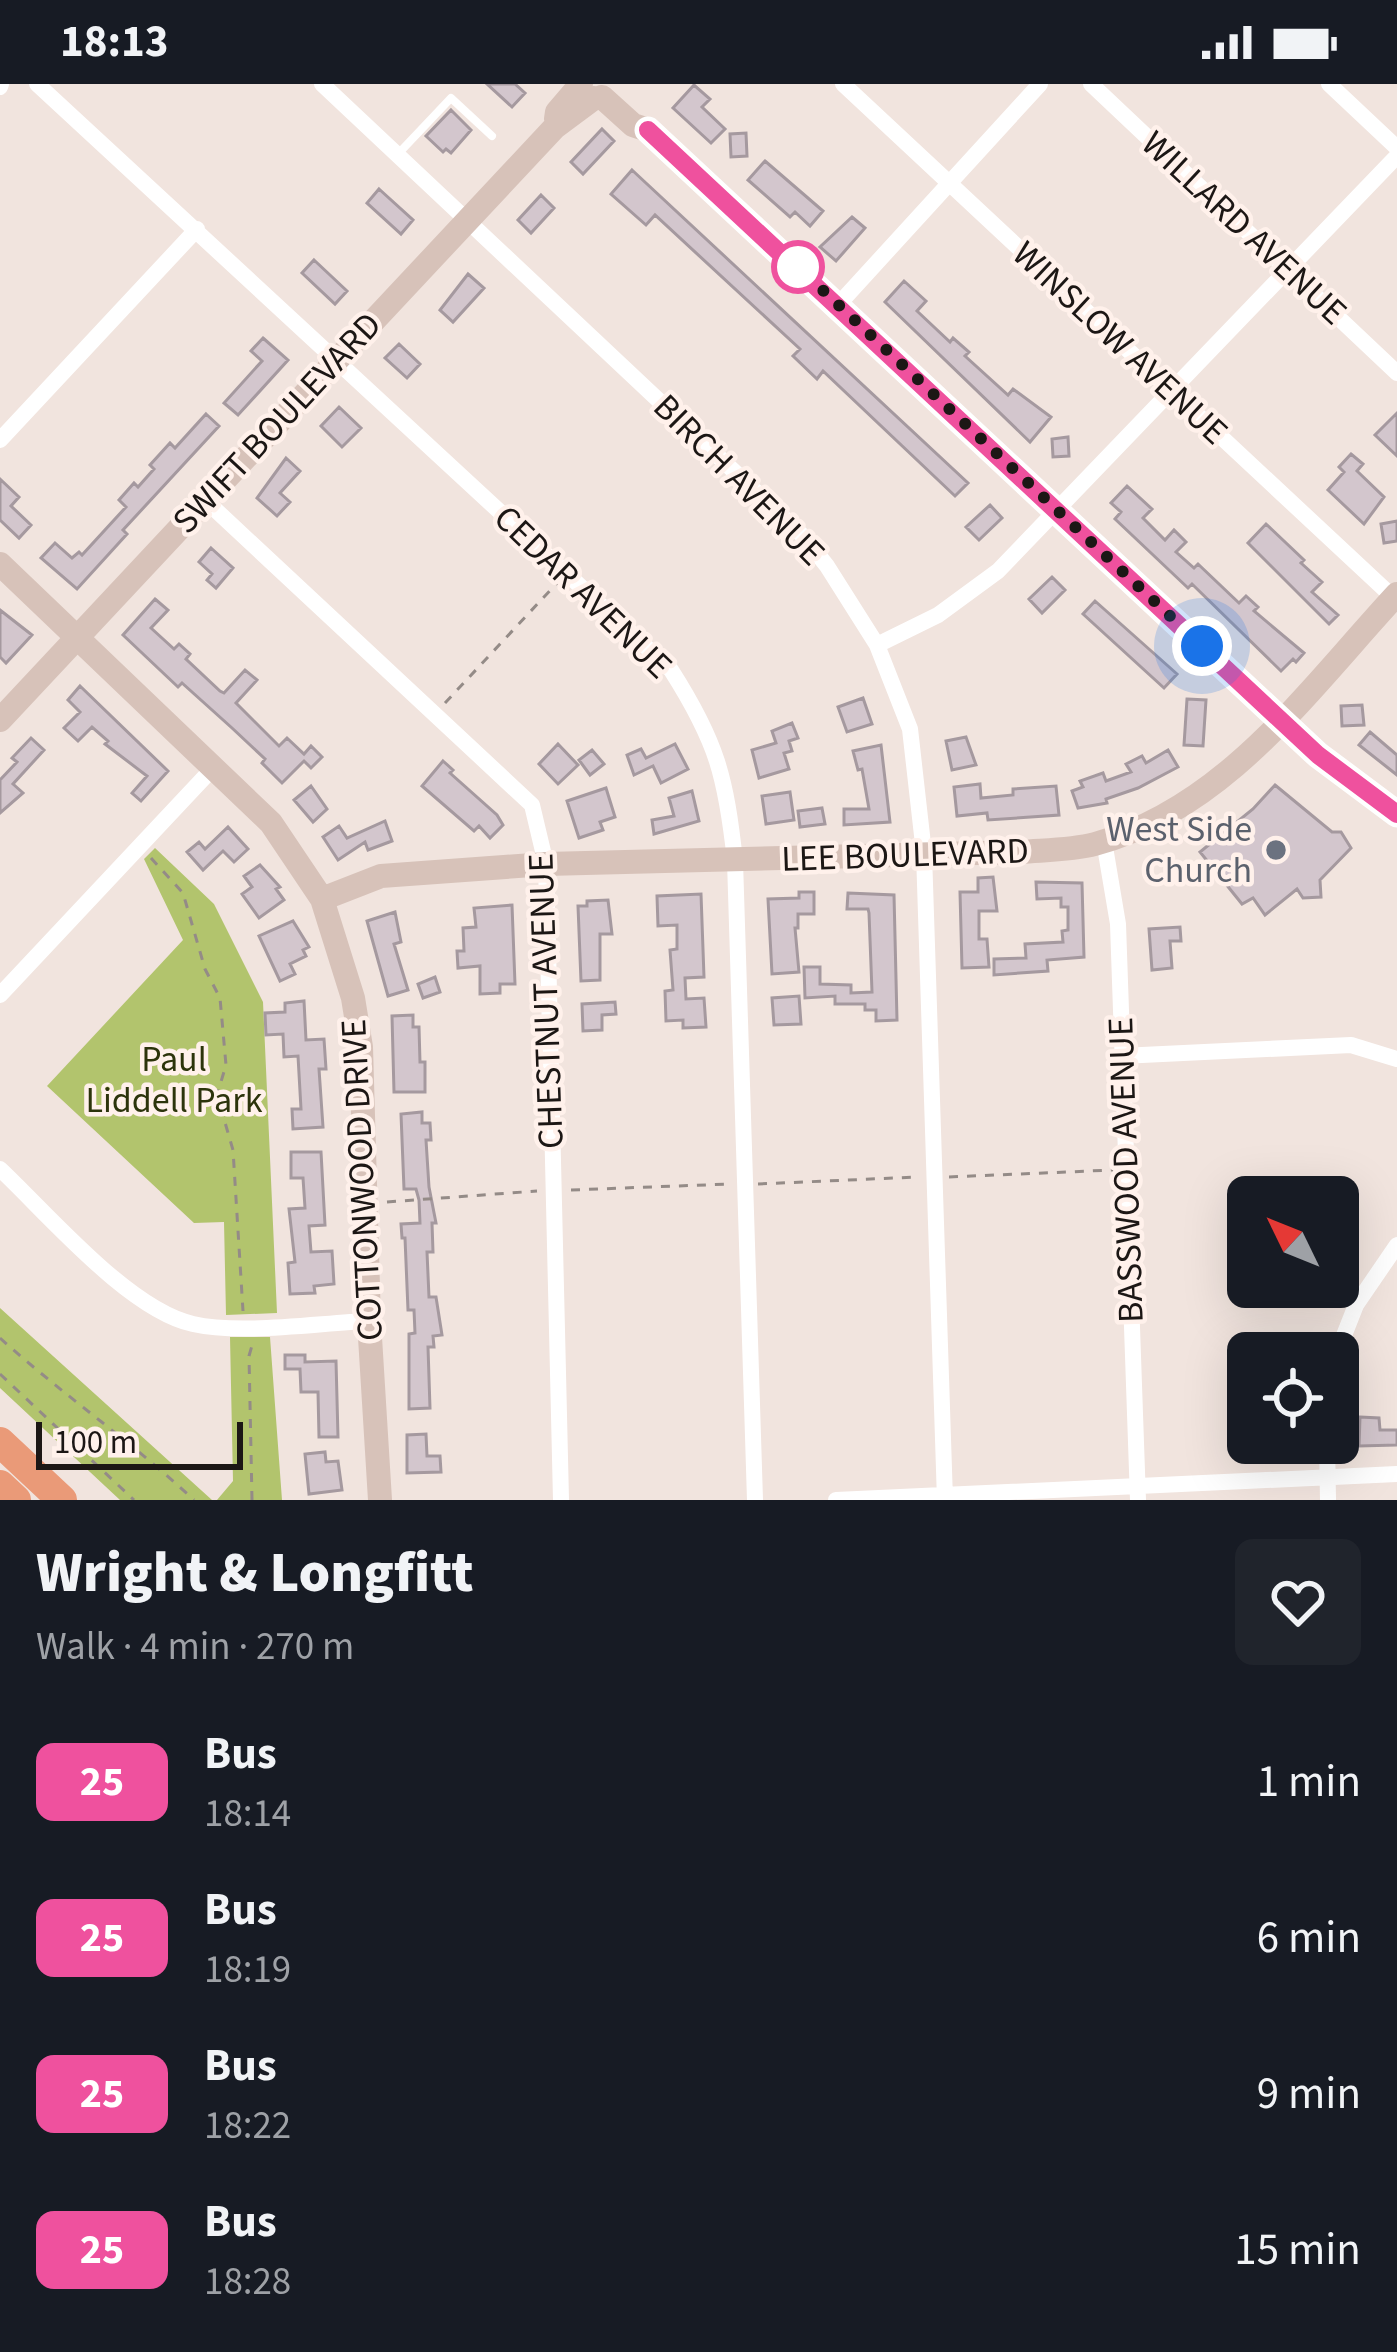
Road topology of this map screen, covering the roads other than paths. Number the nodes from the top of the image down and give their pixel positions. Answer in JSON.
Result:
{"nodes":[{"id":1,"x":37,"y":84,"type":"edge"},
{"id":2,"x":322,"y":84,"type":"edge"},
{"id":3,"x":843,"y":84,"type":"edge"},
{"id":4,"x":1040,"y":84,"type":"edge"},
{"id":5,"x":1091,"y":84,"type":"edge"},
{"id":6,"x":1329,"y":84,"type":"edge"},
{"id":7,"x":597,"y":88,"type":"edge"},
{"id":8,"x":492,"y":136,"type":"dead end"},
{"id":9,"x":1397,"y":152,"type":"edge"},
{"id":10,"x":398,"y":154,"type":"junction"},
{"id":11,"x":950,"y":184,"type":"junction"},
{"id":12,"x":469,"y":220,"type":"junction"},
{"id":13,"x":196,"y":229,"type":"junction"},
{"id":14,"x":1289,"y":269,"type":"junction"},
{"id":15,"x":838,"y":305,"type":"junction"},
{"id":16,"x":336,"y":359,"type":"junction"},
{"id":17,"x":1397,"y":373,"type":"edge"},
{"id":18,"x":1172,"y":393,"type":"junction"},
{"id":19,"x":0,"y":440,"type":"edge"},
{"id":20,"x":205,"y":500,"type":"junction"},
{"id":21,"x":1056,"y":513,"type":"junction"},
{"id":22,"x":0,"y":564,"type":"edge"},
{"id":23,"x":1396,"y":598,"type":"edge"},
{"id":24,"x":78,"y":637,"type":"junction"},
{"id":25,"x":877,"y":645,"type":"junction"},
{"id":26,"x":0,"y":720,"type":"edge"},
{"id":27,"x":1281,"y":720,"type":"junction"},
{"id":28,"x":214,"y":767,"type":"junction"},
{"id":29,"x":1397,"y":814,"type":"edge"},
{"id":30,"x":1104,"y":841,"type":"junction"},
{"id":31,"x":925,"y":853,"type":"junction"},
{"id":32,"x":735,"y":861,"type":"junction"},
{"id":33,"x":546,"y":864,"type":"junction"},
{"id":34,"x":322,"y":899,"type":"junction"},
{"id":35,"x":0,"y":995,"type":"edge"},
{"id":36,"x":1121,"y":1056,"type":"junction"},
{"id":37,"x":1397,"y":1059,"type":"edge"},
{"id":38,"x":0,"y":1169,"type":"edge"},
{"id":39,"x":1397,"y":1245,"type":"edge"},
{"id":40,"x":369,"y":1321,"type":"junction"},
{"id":41,"x":1345,"y":1332,"type":"edge"},
{"id":42,"x":0,"y":1442,"type":"edge"},
{"id":43,"x":1327,"y":1464,"type":"edge"},
{"id":44,"x":1397,"y":1474,"type":"edge"},
{"id":45,"x":1327,"y":1479,"type":"junction"},
{"id":46,"x":0,"y":1485,"type":"edge"},
{"id":47,"x":1138,"y":1494,"type":"edge"},
{"id":48,"x":945,"y":1498,"type":"edge"},
{"id":49,"x":16,"y":1500,"type":"edge"},
{"id":50,"x":62,"y":1500,"type":"edge"},
{"id":51,"x":380,"y":1500,"type":"edge"},
{"id":52,"x":561,"y":1500,"type":"edge"},
{"id":53,"x":754,"y":1500,"type":"edge"},
{"id":54,"x":836,"y":1500,"type":"edge"},
{"id":55,"x":1328,"y":1500,"type":"edge"}],
"edges":[{"from":1,"to":13,"type":"street","name":"CEDAR AVENUE"},
{"from":2,"to":10,"type":"street","name":"BIRCH AVENUE"},
{"from":3,"to":11,"type":"street","name":"WINSLOW AVENUE"},
{"from":4,"to":11,"type":"street"},
{"from":5,"to":14,"type":"street","name":"WILLARD AVENUE"},
{"from":6,"to":9,"type":"street"},
{"from":7,"to":12,"type":"street","name":"SWIFT BOULEVARD"},
{"from":7,"to":15,"type":"street"},
{"from":8,"to":10,"type":"lane"},
{"from":9,"to":14,"type":"street"},
{"from":10,"to":12,"type":"street","name":"BIRCH AVENUE"},
{"from":11,"to":15,"type":"street"},
{"from":11,"to":18,"type":"street","name":"WINSLOW AVENUE"},
{"from":12,"to":16,"type":"street","name":"SWIFT BOULEVARD"},
{"from":12,"to":25,"type":"street","name":"BIRCH AVENUE"},
{"from":13,"to":16,"type":"street","name":"CEDAR AVENUE"},
{"from":13,"to":19,"type":"street"},
{"from":14,"to":17,"type":"street","name":"WILLARD AVENUE"},
{"from":14,"to":18,"type":"street"},
{"from":15,"to":21,"type":"street"},
{"from":16,"to":20,"type":"street","name":"SWIFT BOULEVARD"},
{"from":16,"to":32,"type":"street","name":"CEDAR AVENUE"},
{"from":18,"to":21,"type":"street"},
{"from":18,"to":23,"type":"street","name":"WINSLOW AVENUE"},
{"from":20,"to":24,"type":"street","name":"SWIFT BOULEVARD"},
{"from":20,"to":33,"type":"street","name":"CHESTNUT AVENUE"},
{"from":21,"to":25,"type":"street"},
{"from":21,"to":27,"type":"street"},
{"from":22,"to":24,"type":"street","name":"COTTONWOOD DRIVE"},
{"from":23,"to":27,"type":"street","name":"LEE BOULEVARD"},
{"from":24,"to":26,"type":"street","name":"SWIFT BOULEVARD"},
{"from":24,"to":28,"type":"street","name":"COTTONWOOD DRIVE"},
{"from":25,"to":31,"type":"street","name":"BIRCH AVENUE"},
{"from":27,"to":29,"type":"street"},
{"from":27,"to":30,"type":"street","name":"LEE BOULEVARD"},
{"from":28,"to":34,"type":"street","name":"COTTONWOOD DRIVE"},
{"from":28,"to":35,"type":"street"},
{"from":30,"to":31,"type":"street","name":"LEE BOULEVARD"},
{"from":30,"to":36,"type":"street","name":"BASSWOOD AVENUE"},
{"from":31,"to":32,"type":"street","name":"LEE BOULEVARD"},
{"from":31,"to":48,"type":"street","name":"BIRCH AVENUE"},
{"from":32,"to":33,"type":"street","name":"LEE BOULEVARD"},
{"from":32,"to":53,"type":"street","name":"CEDAR AVENUE"},
{"from":33,"to":34,"type":"street","name":"LEE BOULEVARD"},
{"from":33,"to":52,"type":"street","name":"CHESTNUT AVENUE"},
{"from":34,"to":40,"type":"street","name":"COTTONWOOD DRIVE"},
{"from":36,"to":37,"type":"street"},
{"from":36,"to":47,"type":"street","name":"BASSWOOD AVENUE"},
{"from":38,"to":40,"type":"street"},
{"from":39,"to":41,"type":"street"},
{"from":40,"to":51,"type":"street","name":"COTTONWOOD DRIVE"},
{"from":42,"to":50,"type":"highway"},
{"from":43,"to":45,"type":"street"},
{"from":44,"to":45,"type":"street"},
{"from":45,"to":47,"type":"street"},
{"from":45,"to":55,"type":"street"},
{"from":46,"to":49,"type":"highway"},
{"from":47,"to":48,"type":"street"},
{"from":48,"to":54,"type":"street"}]}
